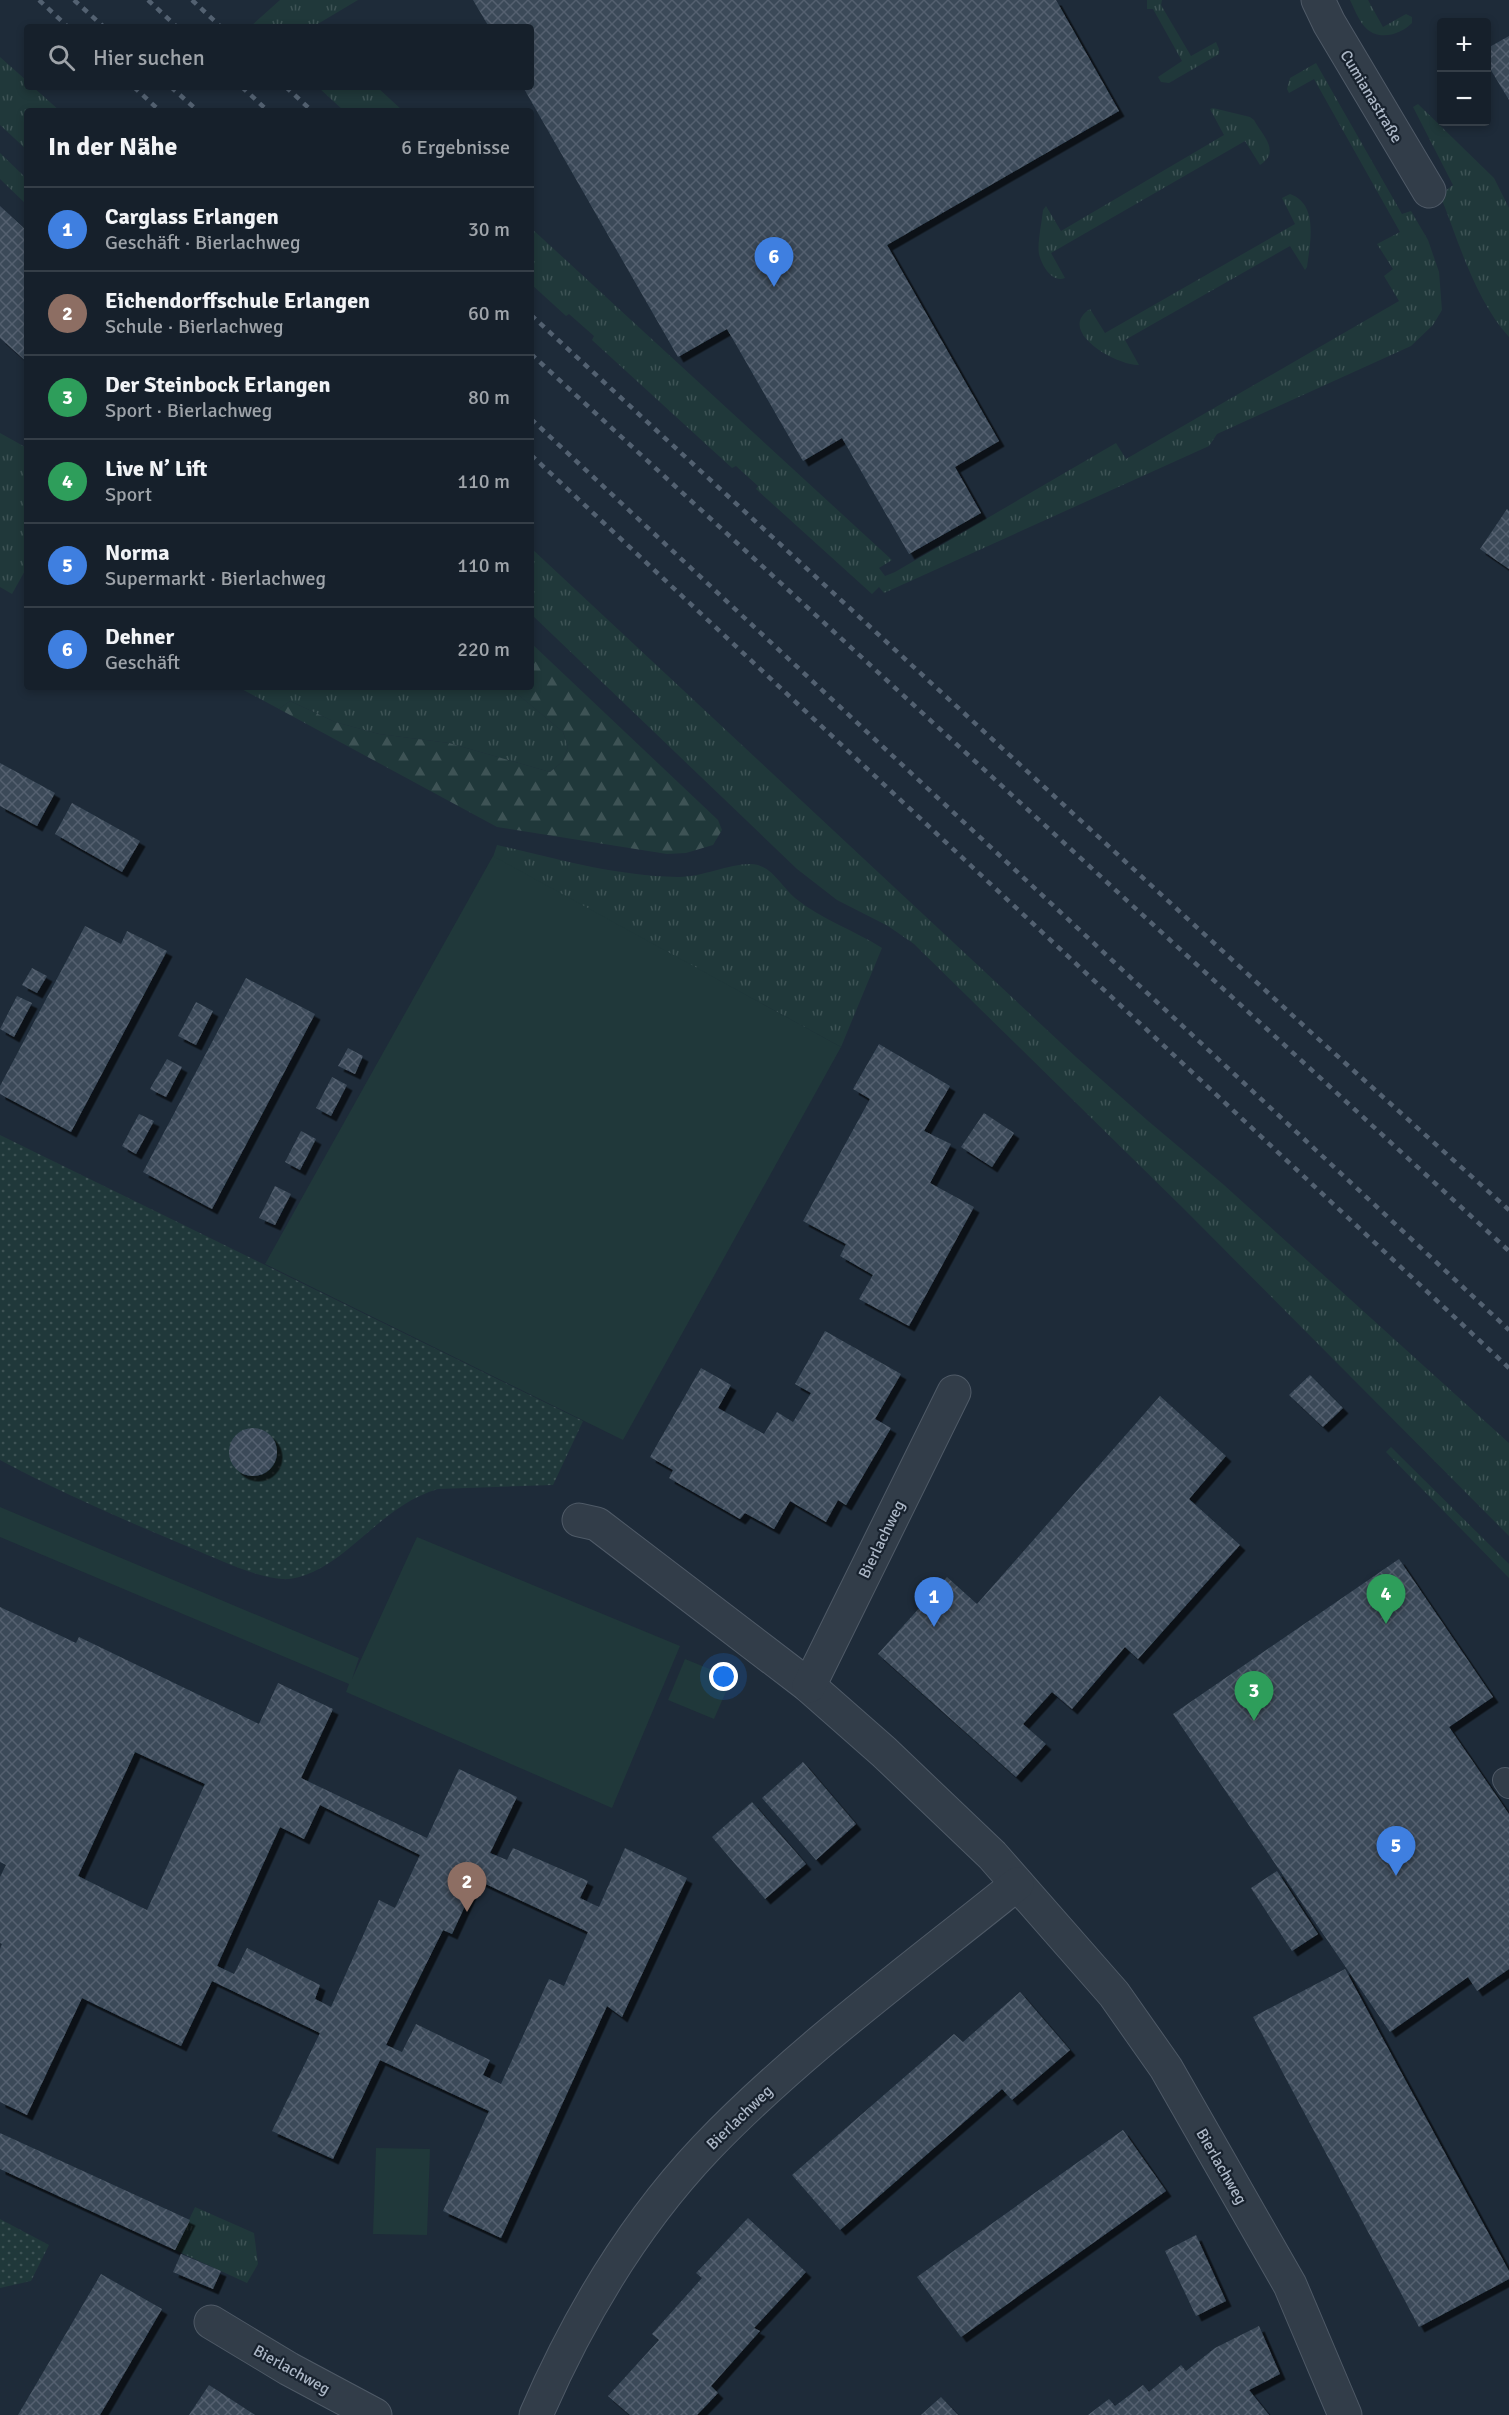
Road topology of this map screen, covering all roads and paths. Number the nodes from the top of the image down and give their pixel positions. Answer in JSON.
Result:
{"nodes":[{"id":1,"x":1318,"y":0,"type":"edge"},
{"id":2,"x":1429,"y":191,"type":"dead end"},
{"id":3,"x":954,"y":1392,"type":"dead end"},
{"id":4,"x":579,"y":1520,"type":"dead end"},
{"id":5,"x":809,"y":1686,"type":"junction"},
{"id":6,"x":1017,"y":1884,"type":"junction"},
{"id":7,"x":211,"y":2322,"type":"dead end"},
{"id":8,"x":375,"y":2415,"type":"edge"},
{"id":9,"x":536,"y":2415,"type":"edge"},
{"id":10,"x":1345,"y":2415,"type":"edge"}],
"edges":[{"from":1,"to":2,"type":"street","name":"Cumianastraße"},
{"from":3,"to":5,"type":"street","name":"Bierlachweg"},
{"from":4,"to":5,"type":"street","name":"Bierlachweg"},
{"from":5,"to":6,"type":"street","name":"Bierlachweg"},
{"from":6,"to":9,"type":"street","name":"Bierlachweg"},
{"from":6,"to":10,"type":"street","name":"Bierlachweg"},
{"from":7,"to":8,"type":"street","name":"Bierlachweg"}]}
